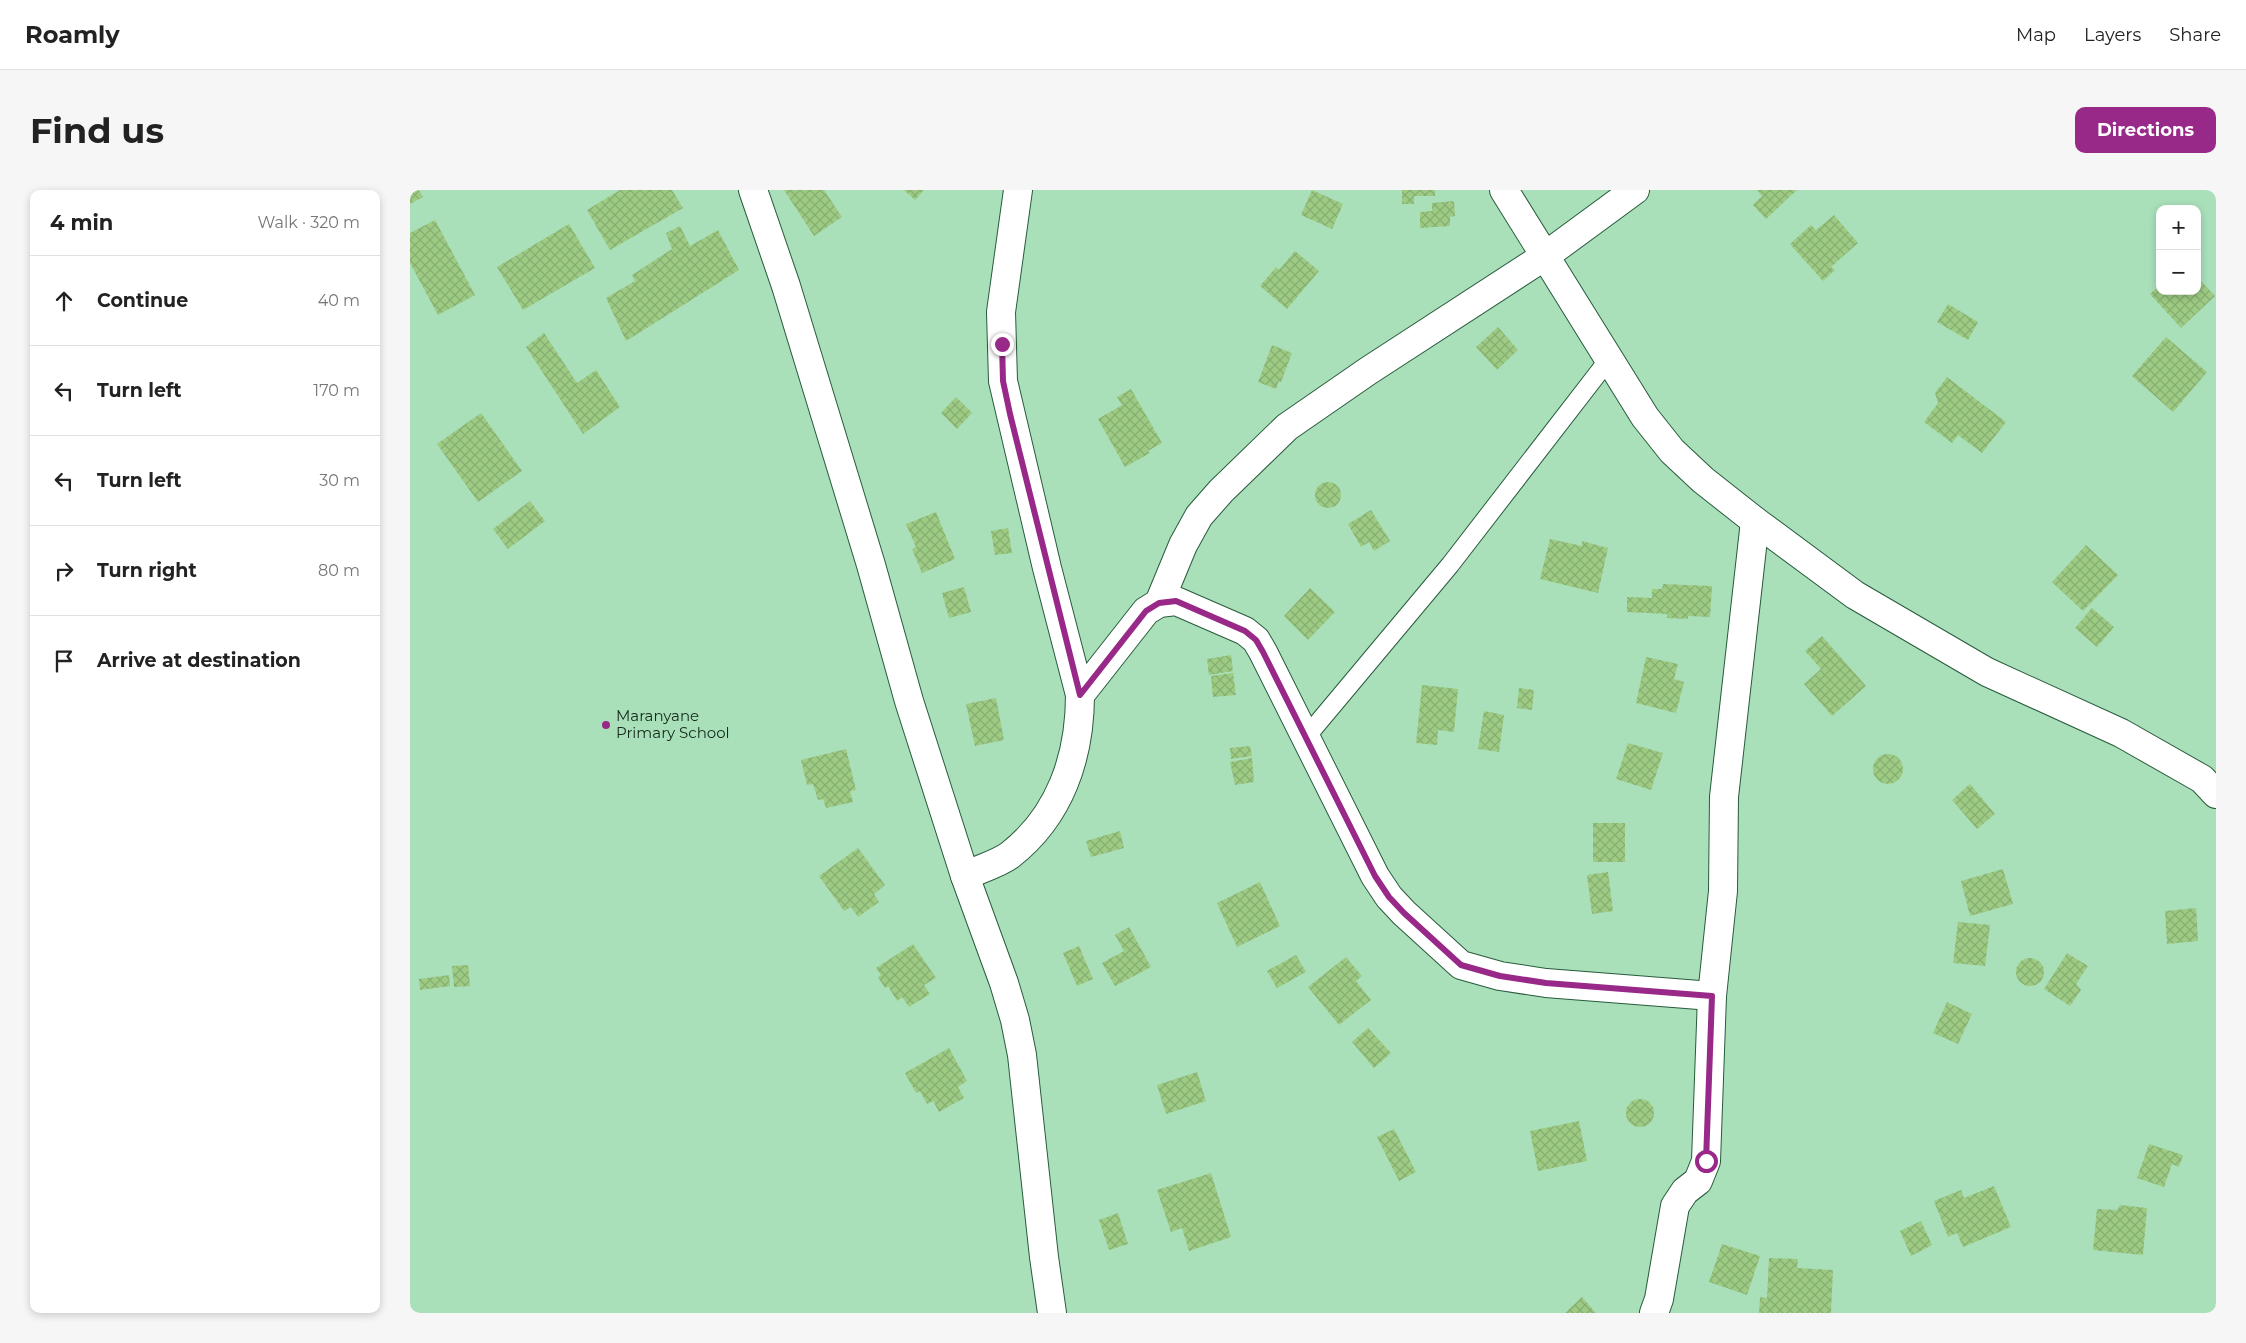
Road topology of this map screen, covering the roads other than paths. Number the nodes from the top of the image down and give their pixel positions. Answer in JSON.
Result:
{"nodes":[{"id":1,"x":753,"y":190,"type":"edge"},
{"id":2,"x":1018,"y":190,"type":"edge"},
{"id":3,"x":1504,"y":190,"type":"edge"},
{"id":4,"x":1636,"y":190,"type":"edge"},
{"id":5,"x":1545,"y":256,"type":"junction"},
{"id":6,"x":1609,"y":359,"type":"junction"},
{"id":7,"x":1755,"y":521,"type":"junction"},
{"id":8,"x":1159,"y":603,"type":"junction"},
{"id":9,"x":1080,"y":695,"type":"junction"},
{"id":10,"x":1307,"y":736,"type":"junction"},
{"id":11,"x":2211,"y":784,"type":"edge"},
{"id":12,"x":965,"y":876,"type":"junction"},
{"id":13,"x":1712,"y":996,"type":"junction"},
{"id":14,"x":1052,"y":1313,"type":"edge"},
{"id":15,"x":1654,"y":1313,"type":"edge"}],
"edges":[{"from":1,"to":12,"type":"street"},
{"from":2,"to":9,"type":"street"},
{"from":3,"to":5,"type":"street"},
{"from":4,"to":5,"type":"street"},
{"from":5,"to":6,"type":"street"},
{"from":5,"to":8,"type":"street"},
{"from":6,"to":7,"type":"street"},
{"from":6,"to":10,"type":"lane"},
{"from":7,"to":11,"type":"street"},
{"from":7,"to":13,"type":"street"},
{"from":8,"to":9,"type":"street"},
{"from":8,"to":10,"type":"street"},
{"from":9,"to":12,"type":"street"},
{"from":10,"to":13,"type":"street"},
{"from":12,"to":14,"type":"street"},
{"from":13,"to":15,"type":"street"}]}
